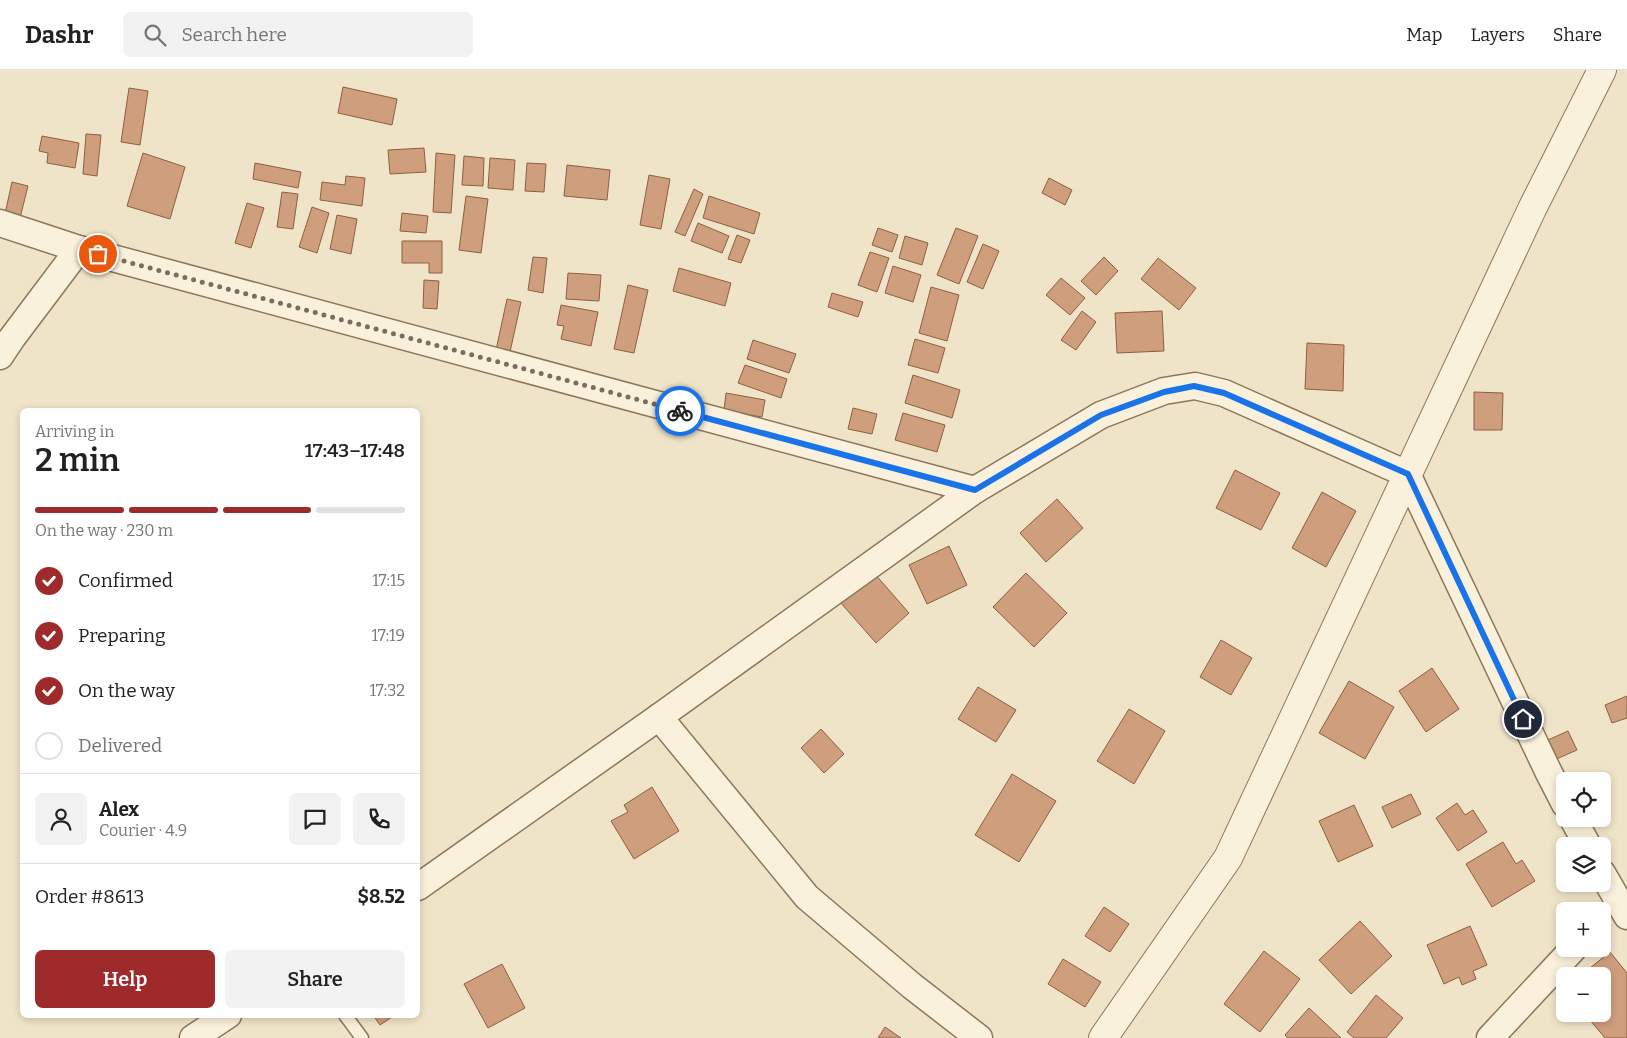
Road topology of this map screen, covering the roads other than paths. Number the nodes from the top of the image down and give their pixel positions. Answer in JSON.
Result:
{"nodes":[{"id":1,"x":1602,"y":70,"type":"edge"},
{"id":2,"x":0,"y":223,"type":"edge"},
{"id":3,"x":79,"y":249,"type":"junction"},
{"id":4,"x":0,"y":356,"type":"edge"},
{"id":5,"x":1408,"y":474,"type":"junction"},
{"id":6,"x":975,"y":490,"type":"junction"},
{"id":7,"x":659,"y":717,"type":"junction"},
{"id":8,"x":1556,"y":787,"type":"edge"},
{"id":9,"x":420,"y":886,"type":"edge"},
{"id":10,"x":1609,"y":892,"type":"edge"},
{"id":11,"x":1616,"y":911,"type":"edge"},
{"id":12,"x":1566,"y":957,"type":"edge"},
{"id":13,"x":223,"y":1018,"type":"edge"},
{"id":14,"x":347,"y":1018,"type":"edge"},
{"id":15,"x":193,"y":1038,"type":"edge"},
{"id":16,"x":362,"y":1038,"type":"edge"},
{"id":17,"x":979,"y":1038,"type":"edge"},
{"id":18,"x":1104,"y":1038,"type":"edge"},
{"id":19,"x":1490,"y":1038,"type":"edge"}],
"edges":[{"from":1,"to":5,"type":"street"},
{"from":2,"to":3,"type":"street"},
{"from":3,"to":4,"type":"street"},
{"from":3,"to":6,"type":"street"},
{"from":5,"to":6,"type":"street"},
{"from":5,"to":8,"type":"street"},
{"from":5,"to":18,"type":"street"},
{"from":6,"to":7,"type":"street"},
{"from":7,"to":9,"type":"street"},
{"from":7,"to":17,"type":"street"},
{"from":10,"to":11,"type":"street"},
{"from":12,"to":19,"type":"street"},
{"from":13,"to":15,"type":"street"},
{"from":14,"to":16,"type":"lane"}]}
